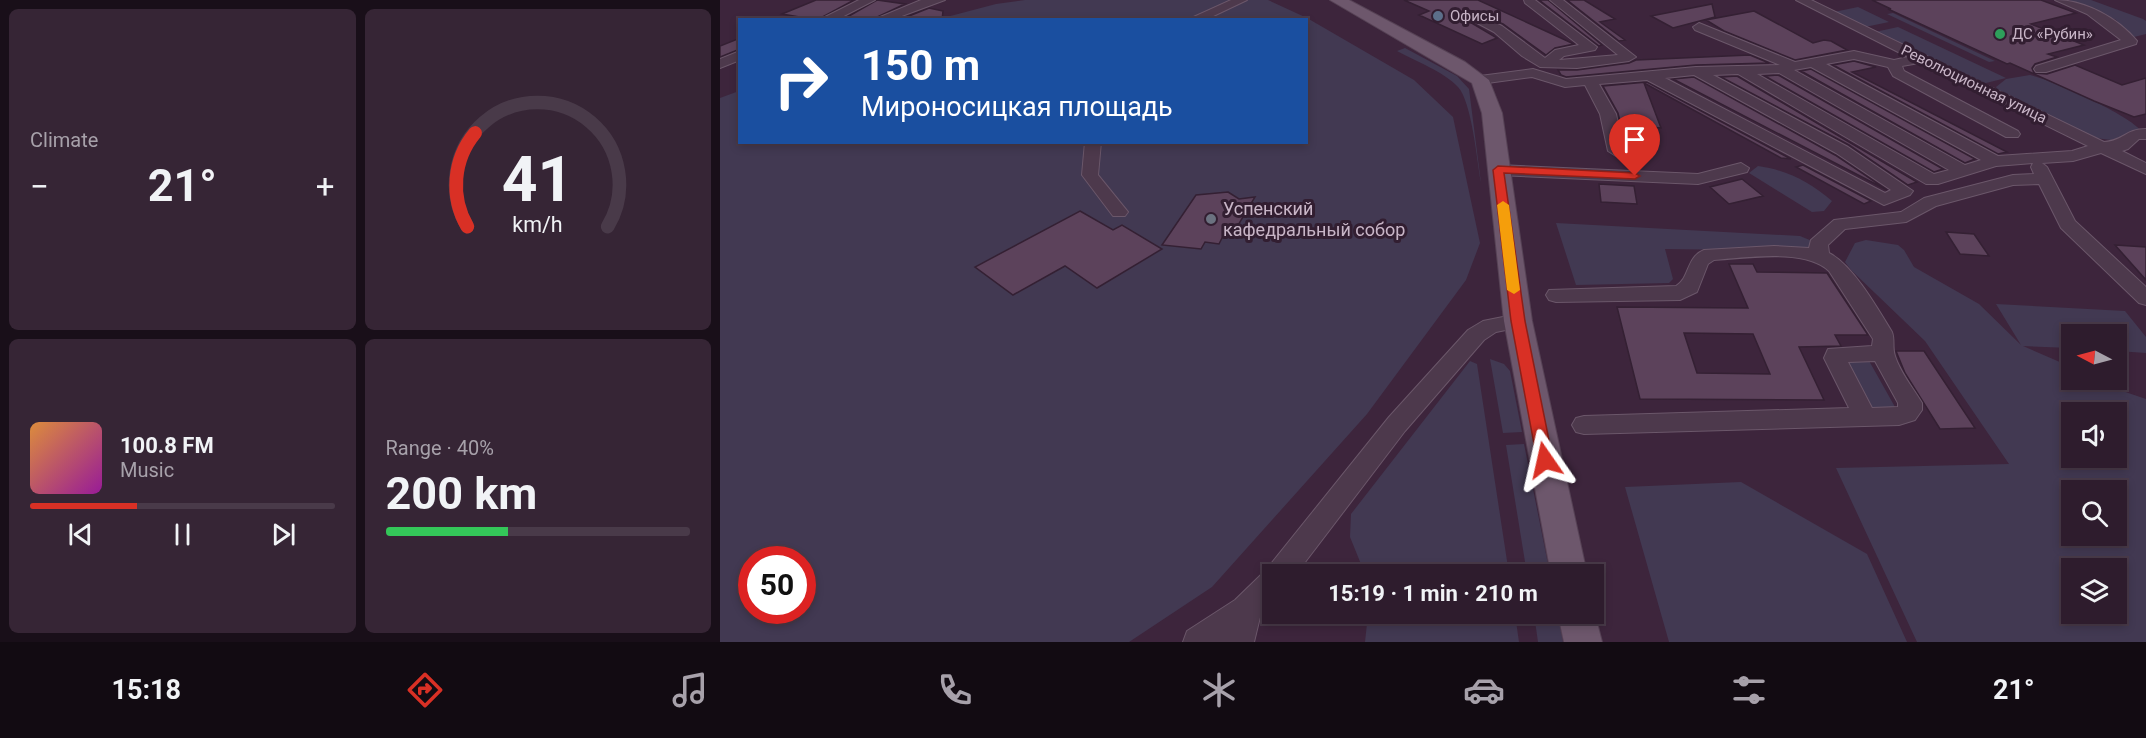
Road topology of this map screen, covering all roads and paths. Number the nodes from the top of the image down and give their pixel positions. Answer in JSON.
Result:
{"nodes":[{"id":1,"x":869,"y":0,"type":"edge"},
{"id":2,"x":939,"y":0,"type":"edge"},
{"id":3,"x":1241,"y":0,"type":"edge"},
{"id":4,"x":1338,"y":0,"type":"edge"},
{"id":5,"x":1529,"y":0,"type":"edge"},
{"id":6,"x":1556,"y":0,"type":"edge"},
{"id":7,"x":1802,"y":0,"type":"edge"},
{"id":8,"x":2061,"y":0,"type":"edge"},
{"id":9,"x":1207,"y":12,"type":"junction"},
{"id":10,"x":1470,"y":16,"type":"dead end"},
{"id":11,"x":829,"y":18,"type":"edge"},
{"id":12,"x":884,"y":18,"type":"edge"},
{"id":13,"x":1196,"y":18,"type":"edge"},
{"id":14,"x":1220,"y":18,"type":"edge"},
{"id":15,"x":1699,"y":27,"type":"dead end"},
{"id":16,"x":738,"y":57,"type":"edge"},
{"id":17,"x":1922,"y":58,"type":"junction"},
{"id":18,"x":1812,"y":62,"type":"junction"},
{"id":19,"x":720,"y":64,"type":"edge"},
{"id":20,"x":1894,"y":64,"type":"junction"},
{"id":21,"x":1539,"y":68,"type":"junction"},
{"id":22,"x":738,"y":69,"type":"edge"},
{"id":23,"x":1738,"y":69,"type":"junction"},
{"id":24,"x":2041,"y":69,"type":"dead end"},
{"id":25,"x":1696,"y":71,"type":"junction"},
{"id":26,"x":1649,"y":75,"type":"junction"},
{"id":27,"x":1480,"y":80,"type":"junction"},
{"id":28,"x":1590,"y":81,"type":"junction"},
{"id":29,"x":2012,"y":134,"type":"dead end"},
{"id":30,"x":2146,"y":134,"type":"edge"},
{"id":31,"x":1093,"y":144,"type":"edge"},
{"id":32,"x":2103,"y":147,"type":"junction"},
{"id":33,"x":1616,"y":151,"type":"dead end"},
{"id":34,"x":2034,"y":158,"type":"junction"},
{"id":35,"x":1995,"y":161,"type":"junction"},
{"id":36,"x":1741,"y":168,"type":"dead end"},
{"id":37,"x":2146,"y":169,"type":"edge"},
{"id":38,"x":1498,"y":170,"type":"junction"},
{"id":39,"x":1962,"y":170,"type":"junction"},
{"id":40,"x":2045,"y":179,"type":"junction"},
{"id":41,"x":1119,"y":212,"type":"dead end"},
{"id":42,"x":1820,"y":255,"type":"junction"},
{"id":43,"x":1556,"y":295,"type":"dead end"},
{"id":44,"x":2146,"y":298,"type":"edge"},
{"id":45,"x":1518,"y":321,"type":"junction"},
{"id":46,"x":1882,"y":353,"type":"junction"},
{"id":47,"x":1865,"y":417,"type":"junction"},
{"id":48,"x":1584,"y":425,"type":"dead end"},
{"id":49,"x":1288,"y":564,"type":"edge"},
{"id":50,"x":1567,"y":564,"type":"edge"},
{"id":51,"x":1262,"y":592,"type":"edge"},
{"id":52,"x":1245,"y":610,"type":"junction"},
{"id":53,"x":1579,"y":624,"type":"edge"},
{"id":54,"x":1198,"y":642,"type":"edge"},
{"id":55,"x":1239,"y":642,"type":"edge"},
{"id":56,"x":1583,"y":642,"type":"edge"}],
"edges":[{"from":1,"to":11,"type":"street"},
{"from":2,"to":12,"type":"street"},
{"from":3,"to":9,"type":"street"},
{"from":4,"to":27,"type":"main road"},
{"from":5,"to":21,"type":"street"},
{"from":6,"to":21,"type":"street"},
{"from":7,"to":17,"type":"street","name":"Революционная улица"},
{"from":8,"to":24,"type":"street"},
{"from":9,"to":13,"type":"street"},
{"from":9,"to":14,"type":"street"},
{"from":10,"to":21,"type":"street"},
{"from":15,"to":18,"type":"street"},
{"from":16,"to":19,"type":"street"},
{"from":17,"to":20,"type":"street"},
{"from":17,"to":32,"type":"street","name":"Революционная улица"},
{"from":18,"to":20,"type":"street"},
{"from":18,"to":35,"type":"street"},
{"from":19,"to":22,"type":"street"},
{"from":20,"to":29,"type":"street"},
{"from":21,"to":27,"type":"street"},
{"from":21,"to":28,"type":"street"},
{"from":23,"to":25,"type":"street"},
{"from":23,"to":39,"type":"street"},
{"from":23,"to":39,"type":"street"},
{"from":25,"to":26,"type":"street"},
{"from":25,"to":26,"type":"street"},
{"from":26,"to":28,"type":"street"},
{"from":27,"to":38,"type":"main road"},
{"from":28,"to":33,"type":"street"},
{"from":30,"to":32,"type":"street"},
{"from":31,"to":41,"type":"street"},
{"from":32,"to":34,"type":"street"},
{"from":32,"to":37,"type":"street","name":"Революционная улица"},
{"from":34,"to":35,"type":"street"},
{"from":34,"to":40,"type":"street"},
{"from":35,"to":39,"type":"street"},
{"from":36,"to":38,"type":"street"},
{"from":38,"to":45,"type":"main road"},
{"from":40,"to":42,"type":"street"},
{"from":40,"to":44,"type":"street"},
{"from":42,"to":43,"type":"street"},
{"from":42,"to":46,"type":"street"},
{"from":45,"to":49,"type":"street"},
{"from":45,"to":50,"type":"main road"},
{"from":46,"to":47,"type":"street"},
{"from":46,"to":47,"type":"street"},
{"from":47,"to":48,"type":"street"},
{"from":51,"to":52,"type":"street"},
{"from":52,"to":54,"type":"street"},
{"from":52,"to":55,"type":"street"},
{"from":53,"to":56,"type":"main road"}]}
